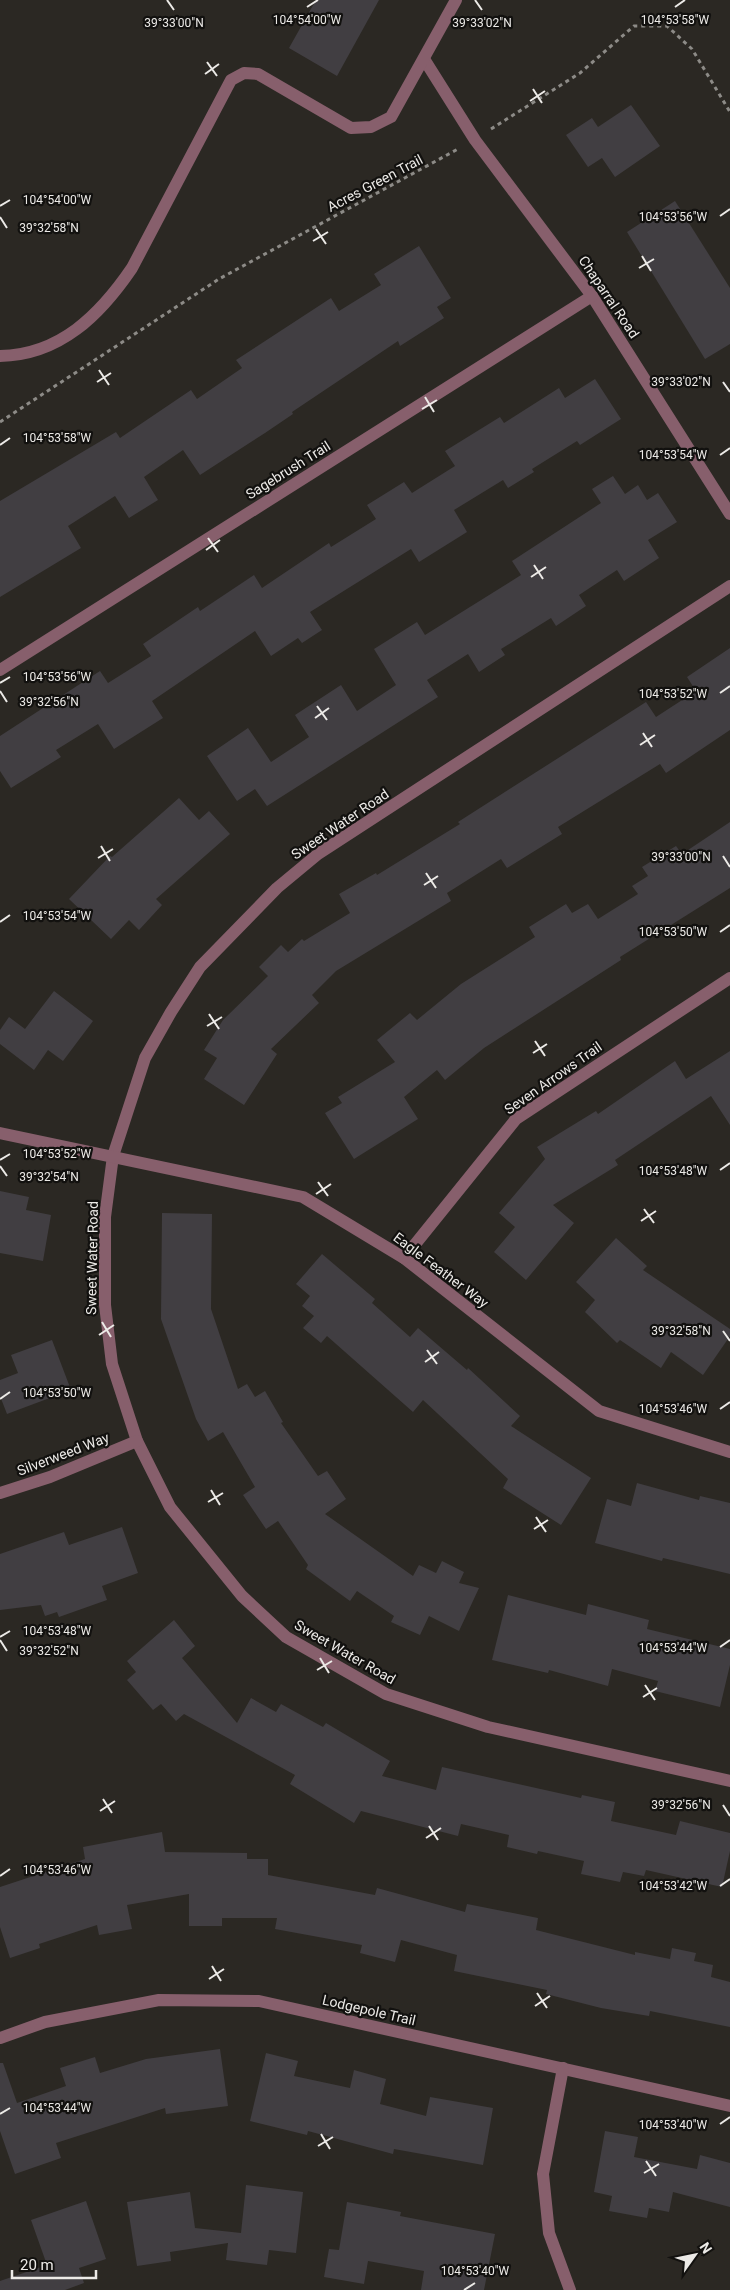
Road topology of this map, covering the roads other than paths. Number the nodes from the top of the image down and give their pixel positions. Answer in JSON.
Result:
{"nodes":[{"id":1,"x":456,"y":0,"type":"edge"},
{"id":2,"x":424,"y":59,"type":"junction"},
{"id":3,"x":592,"y":296,"type":"junction"},
{"id":4,"x":0,"y":356,"type":"edge"},
{"id":5,"x":730,"y":514,"type":"edge"},
{"id":6,"x":730,"y":586,"type":"edge"},
{"id":7,"x":0,"y":670,"type":"edge"},
{"id":8,"x":730,"y":978,"type":"edge"},
{"id":9,"x":0,"y":1133,"type":"edge"},
{"id":10,"x":113,"y":1156,"type":"junction"},
{"id":11,"x":404,"y":1258,"type":"junction"},
{"id":12,"x":137,"y":1441,"type":"junction"},
{"id":13,"x":730,"y":1452,"type":"edge"},
{"id":14,"x":0,"y":1493,"type":"edge"},
{"id":15,"x":730,"y":1781,"type":"edge"},
{"id":16,"x":0,"y":2038,"type":"edge"},
{"id":17,"x":563,"y":2068,"type":"junction"},
{"id":18,"x":730,"y":2106,"type":"edge"},
{"id":19,"x":570,"y":2290,"type":"edge"}],
"edges":[{"from":1,"to":2,"type":"street"},
{"from":2,"to":3,"type":"street","name":"Chaparral Road"},
{"from":2,"to":4,"type":"street"},
{"from":3,"to":5,"type":"street","name":"Chaparral Road"},
{"from":3,"to":7,"type":"street","name":"Sagebrush Trail"},
{"from":6,"to":10,"type":"street","name":"Sweet Water Road"},
{"from":8,"to":11,"type":"street","name":"Seven Arrows Trail"},
{"from":9,"to":10,"type":"street","name":"Eagle Feather Way"},
{"from":10,"to":11,"type":"street","name":"Eagle Feather Way"},
{"from":10,"to":12,"type":"street","name":"Sweet Water Road"},
{"from":11,"to":13,"type":"street","name":"Eagle Feather Way"},
{"from":12,"to":14,"type":"street","name":"Silverweed Way"},
{"from":12,"to":15,"type":"street","name":"Sweet Water Road"},
{"from":16,"to":17,"type":"street","name":"Lodgepole Trail"},
{"from":17,"to":18,"type":"street","name":"Lodgepole Trail"},
{"from":17,"to":19,"type":"street"}]}
